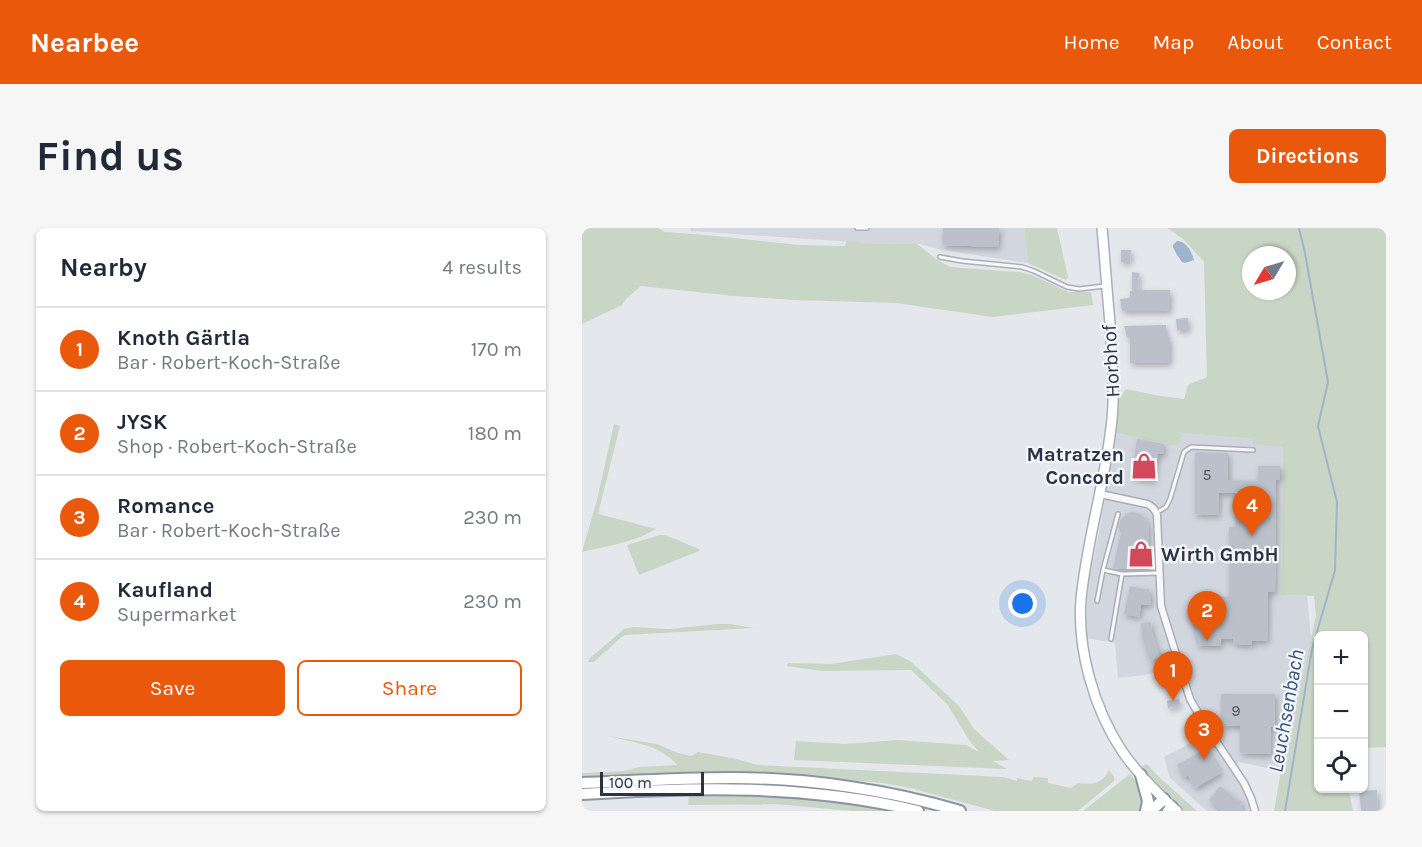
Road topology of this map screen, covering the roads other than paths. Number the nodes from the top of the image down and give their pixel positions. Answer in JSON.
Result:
{"nodes":[{"id":1,"x":856,"y":228,"type":"edge"},
{"id":2,"x":867,"y":228,"type":"edge"},
{"id":3,"x":1102,"y":228,"type":"edge"},
{"id":4,"x":940,"y":257,"type":"dead end"},
{"id":5,"x":1107,"y":285,"type":"junction"},
{"id":6,"x":1253,"y":450,"type":"dead end"},
{"id":7,"x":1100,"y":494,"type":"junction"},
{"id":8,"x":1156,"y":513,"type":"junction"},
{"id":9,"x":1119,"y":514,"type":"dead end"},
{"id":10,"x":1103,"y":570,"type":"junction"},
{"id":11,"x":1159,"y":573,"type":"junction"},
{"id":12,"x":1122,"y":574,"type":"junction"},
{"id":13,"x":1097,"y":601,"type":"dead end"},
{"id":14,"x":1111,"y":639,"type":"dead end"},
{"id":15,"x":1141,"y":775,"type":"junction"},
{"id":16,"x":582,"y":783,"type":"edge"},
{"id":17,"x":582,"y":794,"type":"edge"},
{"id":18,"x":1170,"y":807,"type":"edge"},
{"id":19,"x":918,"y":811,"type":"edge"},
{"id":20,"x":960,"y":811,"type":"edge"},
{"id":21,"x":1146,"y":811,"type":"edge"},
{"id":22,"x":1151,"y":811,"type":"edge"},
{"id":23,"x":1255,"y":811,"type":"edge"}],
"edges":[{"from":1,"to":2,"type":"lane"},
{"from":3,"to":5,"type":"main road","name":"Horbhof"},
{"from":4,"to":5,"type":"lane"},
{"from":5,"to":7,"type":"main road","name":"Horbhof"},
{"from":6,"to":8,"type":"lane"},
{"from":7,"to":8,"type":"street"},
{"from":7,"to":15,"type":"main road","name":"Horbhof"},
{"from":8,"to":11,"type":"street"},
{"from":9,"to":10,"type":"lane"},
{"from":10,"to":12,"type":"lane"},
{"from":10,"to":13,"type":"lane"},
{"from":11,"to":12,"type":"lane"},
{"from":11,"to":23,"type":"street"},
{"from":12,"to":14,"type":"lane"},
{"from":15,"to":18,"type":"main road","name":"Horbhof"},
{"from":15,"to":21,"type":"highway"},
{"from":16,"to":20,"type":"highway"},
{"from":17,"to":19,"type":"highway"},
{"from":18,"to":22,"type":"highway"}]}
